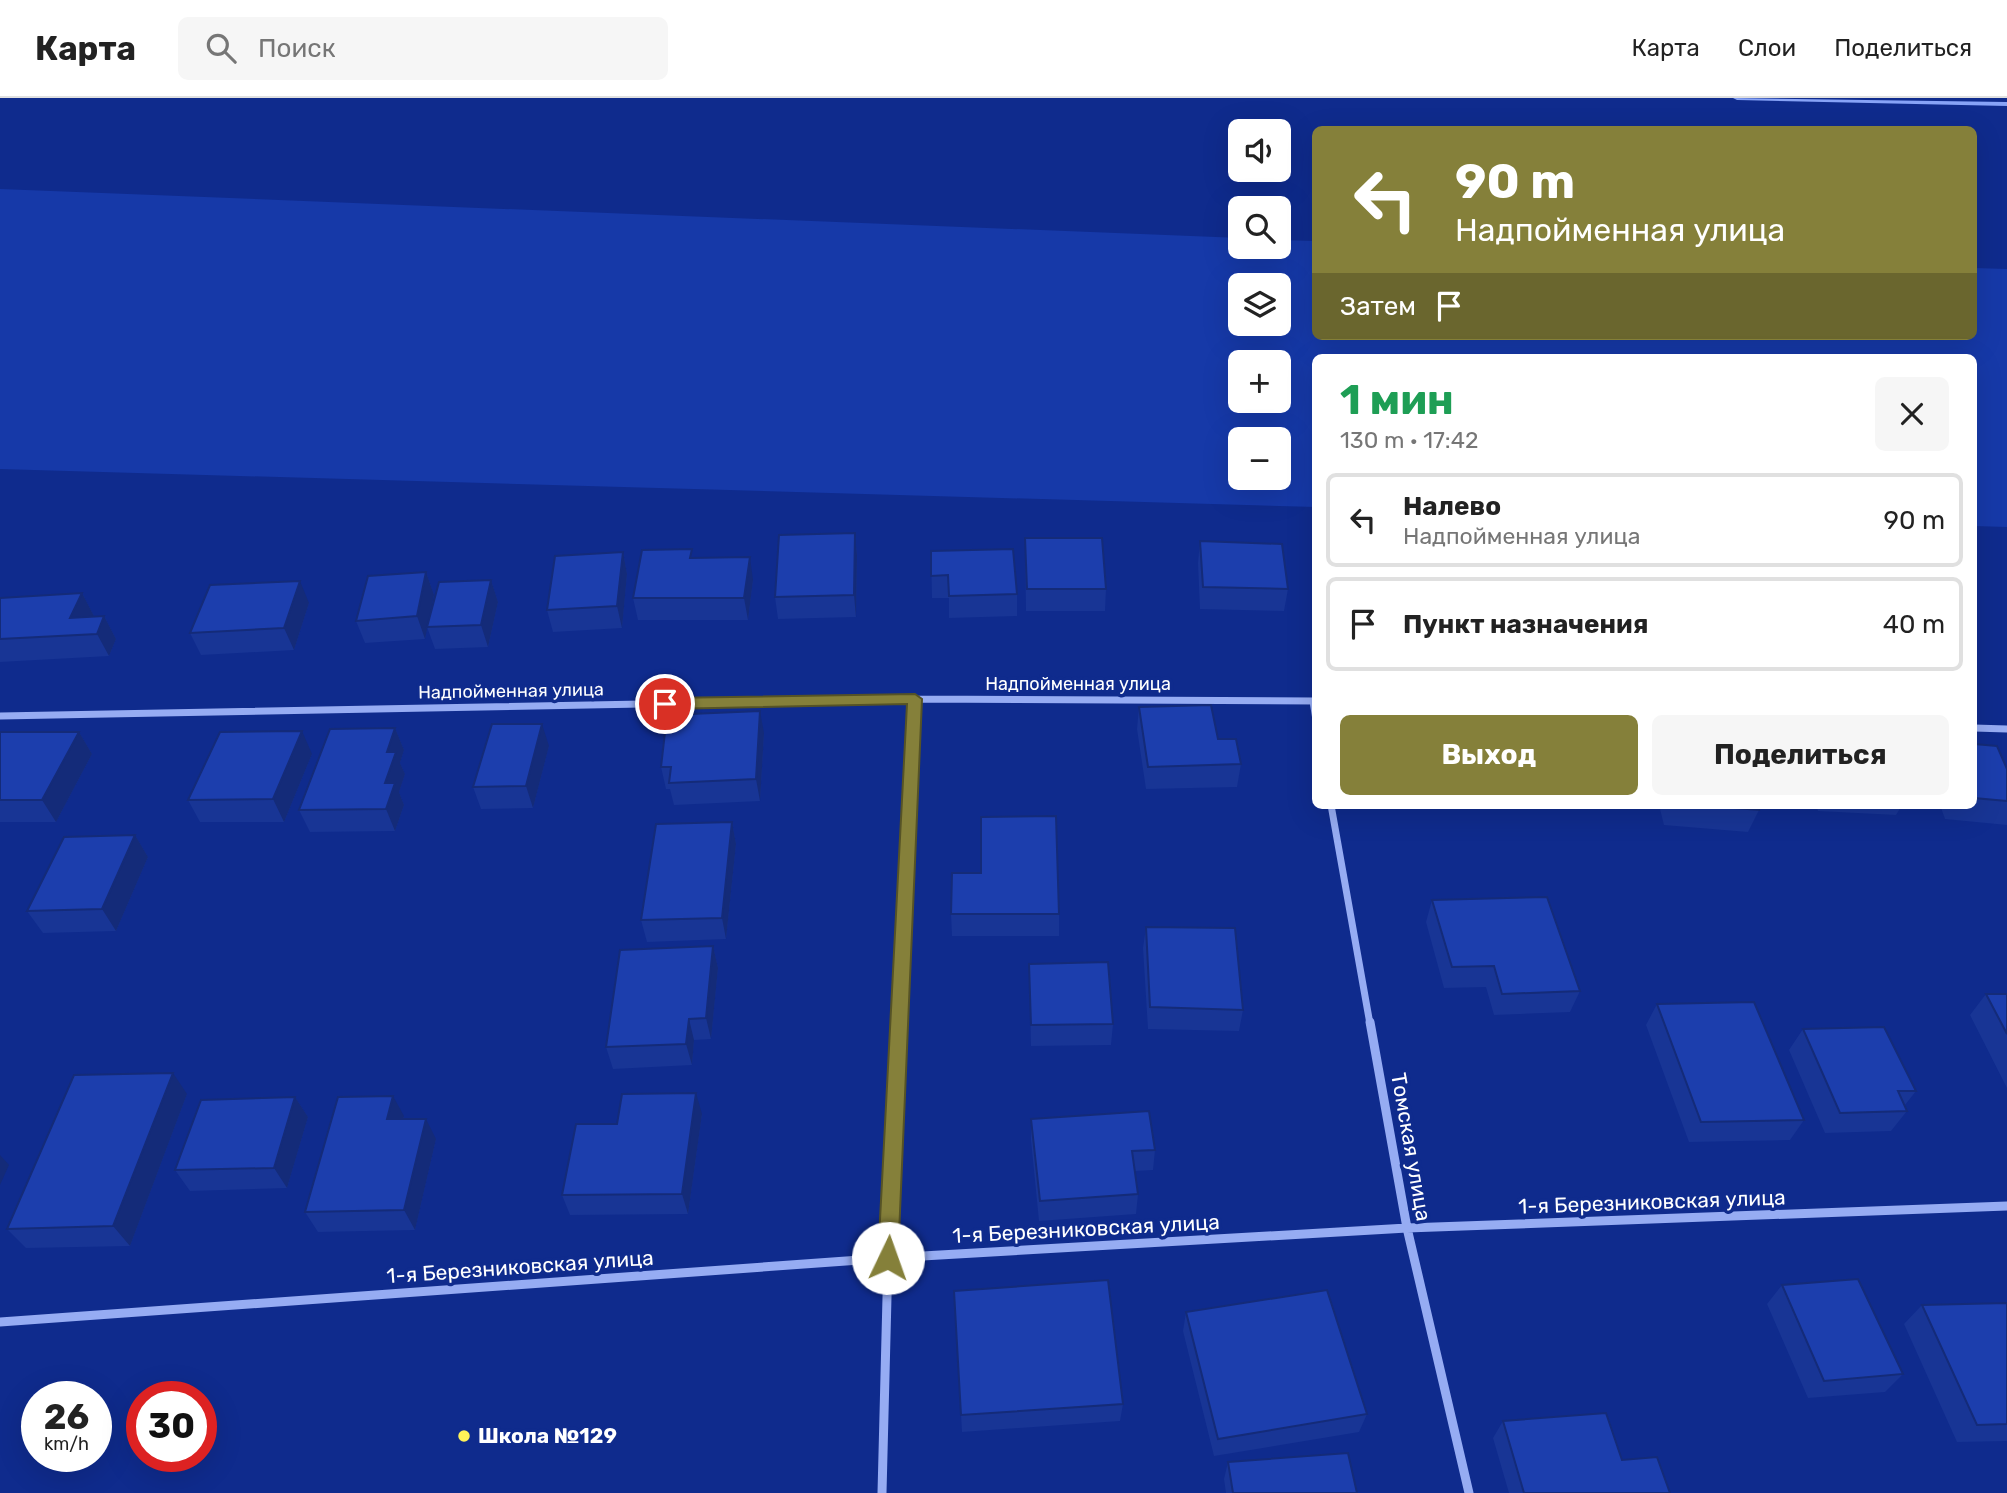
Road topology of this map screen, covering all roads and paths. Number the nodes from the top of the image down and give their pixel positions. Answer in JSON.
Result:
{"nodes":[{"id":1,"x":915,"y":699,"type":"junction"},
{"id":2,"x":1312,"y":701,"type":"edge"},
{"id":3,"x":0,"y":716,"type":"edge"},
{"id":4,"x":1977,"y":728,"type":"edge"},
{"id":5,"x":2007,"y":729,"type":"edge"},
{"id":6,"x":1332,"y":809,"type":"edge"},
{"id":7,"x":2007,"y":1206,"type":"edge"},
{"id":8,"x":1407,"y":1228,"type":"junction"},
{"id":9,"x":888,"y":1258,"type":"junction"},
{"id":10,"x":0,"y":1322,"type":"edge"},
{"id":11,"x":882,"y":1493,"type":"edge"},
{"id":12,"x":1469,"y":1493,"type":"edge"}],
"edges":[{"from":1,"to":2,"type":"street","name":"Надпойменная улица"},
{"from":1,"to":3,"type":"street","name":"Надпойменная улица"},
{"from":1,"to":9,"type":"street"},
{"from":4,"to":5,"type":"street"},
{"from":6,"to":8,"type":"street","name":"Томская улица"},
{"from":7,"to":8,"type":"street","name":"1-я Березниковская улица"},
{"from":8,"to":9,"type":"street","name":"1-я Березниковская улица"},
{"from":8,"to":12,"type":"street","name":"Томская улица"},
{"from":9,"to":10,"type":"street","name":"1-я Березниковская улица"},
{"from":9,"to":11,"type":"street"}]}
